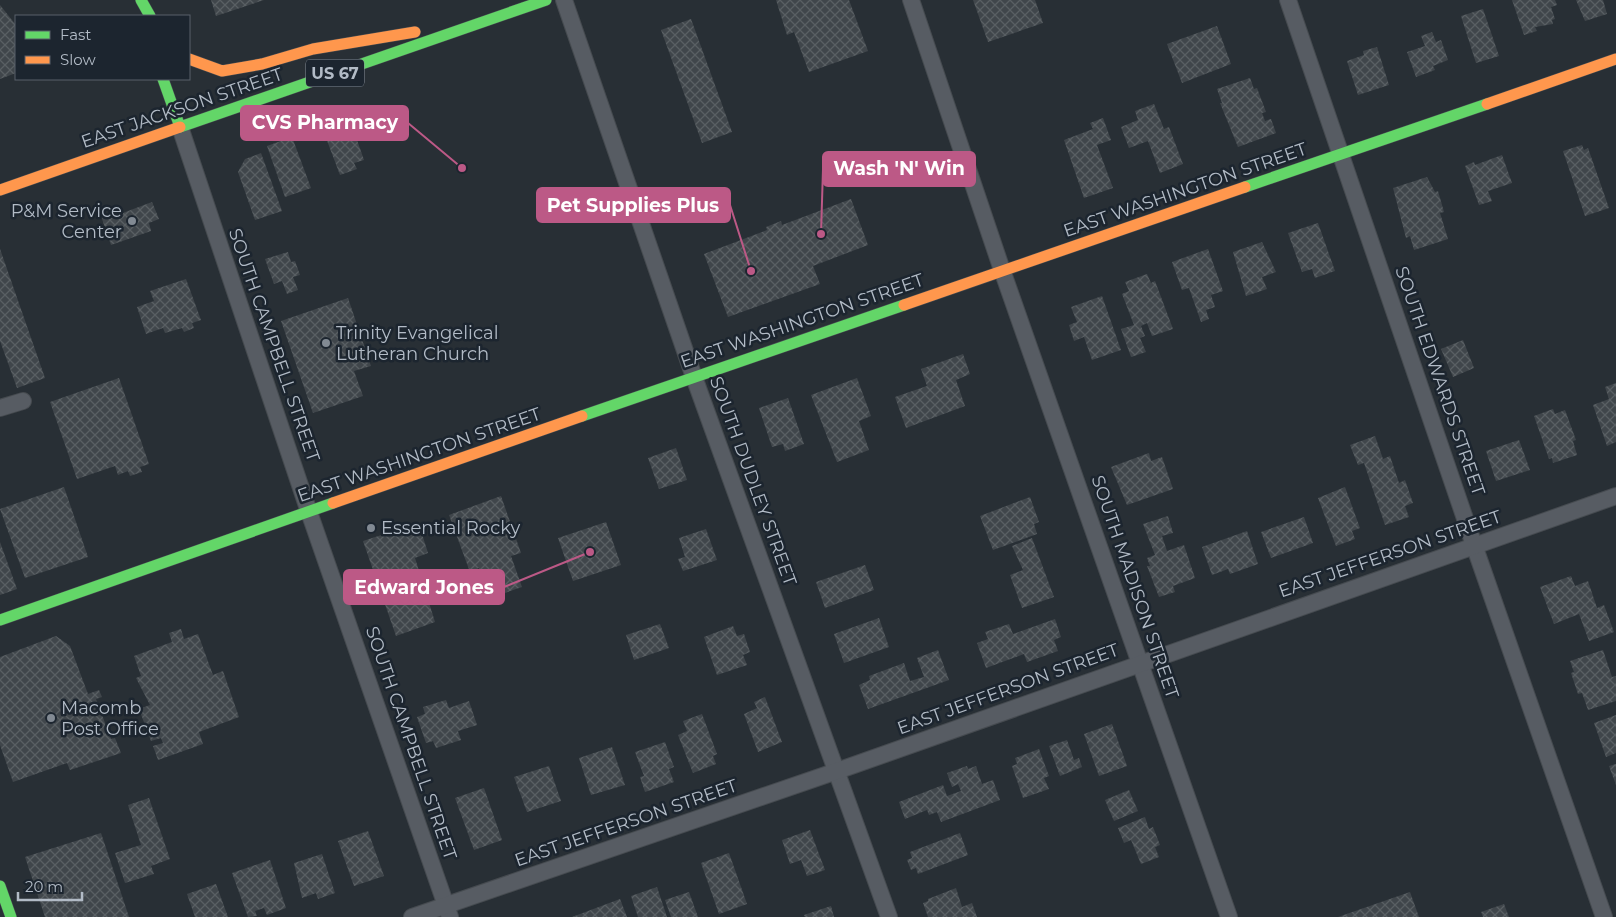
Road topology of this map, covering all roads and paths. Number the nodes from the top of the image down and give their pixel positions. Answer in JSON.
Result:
{"nodes":[{"id":1,"x":135,"y":0,"type":"edge"},
{"id":2,"x":141,"y":0,"type":"edge"},
{"id":3,"x":546,"y":0,"type":"edge"},
{"id":4,"x":564,"y":0,"type":"edge"},
{"id":5,"x":912,"y":0,"type":"edge"},
{"id":6,"x":1288,"y":0,"type":"edge"},
{"id":7,"x":140,"y":15,"type":"edge"},
{"id":8,"x":149,"y":15,"type":"edge"},
{"id":9,"x":491,"y":19,"type":"junction"},
{"id":10,"x":1616,"y":58,"type":"edge"},
{"id":11,"x":190,"y":59,"type":"edge"},
{"id":12,"x":163,"y":80,"type":"edge"},
{"id":13,"x":180,"y":127,"type":"junction"},
{"id":14,"x":1342,"y":155,"type":"junction"},
{"id":15,"x":0,"y":190,"type":"edge"},
{"id":16,"x":1002,"y":270,"type":"junction"},
{"id":17,"x":694,"y":377,"type":"junction"},
{"id":18,"x":23,"y":401,"type":"dead end"},
{"id":19,"x":0,"y":408,"type":"edge"},
{"id":20,"x":1616,"y":496,"type":"edge"},
{"id":21,"x":310,"y":512,"type":"junction"},
{"id":22,"x":1474,"y":545,"type":"junction"},
{"id":23,"x":0,"y":620,"type":"edge"},
{"id":24,"x":1140,"y":664,"type":"junction"},
{"id":25,"x":838,"y":771,"type":"junction"},
{"id":26,"x":0,"y":886,"type":"edge"},
{"id":27,"x":448,"y":911,"type":"edge"},
{"id":28,"x":11,"y":917,"type":"edge"},
{"id":29,"x":412,"y":917,"type":"edge"},
{"id":30,"x":889,"y":917,"type":"edge"},
{"id":31,"x":1229,"y":917,"type":"edge"},
{"id":32,"x":1604,"y":917,"type":"edge"}],
"edges":[{"from":1,"to":7,"type":"main road"},
{"from":2,"to":8,"type":"main road"},
{"from":3,"to":9,"type":"main road","name":"EAST JACKSON STREET","number":"US 67"},
{"from":4,"to":17,"type":"street","name":"SOUTH DUDLEY STREET"},
{"from":5,"to":16,"type":"street","name":"SOUTH MADISON STREET"},
{"from":6,"to":14,"type":"street","name":"SOUTH EDWARDS STREET"},
{"from":9,"to":11,"type":"main road"},
{"from":9,"to":13,"type":"main road","name":"EAST JACKSON STREET","number":"US 67"},
{"from":10,"to":14,"type":"main road","name":"EAST WASHINGTON STREET"},
{"from":12,"to":13,"type":"main road"},
{"from":13,"to":15,"type":"main road","name":"EAST JACKSON STREET"},
{"from":13,"to":21,"type":"street","name":"SOUTH CAMPBELL STREET"},
{"from":14,"to":16,"type":"main road","name":"EAST WASHINGTON STREET"},
{"from":14,"to":22,"type":"street","name":"SOUTH EDWARDS STREET"},
{"from":16,"to":17,"type":"main road","name":"EAST WASHINGTON STREET"},
{"from":16,"to":24,"type":"street","name":"SOUTH MADISON STREET"},
{"from":17,"to":21,"type":"main road","name":"EAST WASHINGTON STREET"},
{"from":17,"to":25,"type":"street","name":"SOUTH DUDLEY STREET"},
{"from":18,"to":19,"type":"street"},
{"from":20,"to":22,"type":"street","name":"EAST JEFFERSON STREET"},
{"from":21,"to":23,"type":"main road","name":"EAST WASHINGTON STREET"},
{"from":21,"to":27,"type":"street","name":"SOUTH CAMPBELL STREET"},
{"from":22,"to":24,"type":"street","name":"EAST JEFFERSON STREET"},
{"from":22,"to":32,"type":"street","name":"SOUTH EDWARDS STREET"},
{"from":24,"to":25,"type":"street","name":"EAST JEFFERSON STREET"},
{"from":24,"to":31,"type":"street","name":"SOUTH MADISON STREET"},
{"from":25,"to":27,"type":"street","name":"EAST JEFFERSON STREET"},
{"from":25,"to":30,"type":"street","name":"SOUTH DUDLEY STREET"},
{"from":26,"to":28,"type":"main road"},
{"from":27,"to":29,"type":"street","name":"EAST JEFFERSON STREET"}]}
